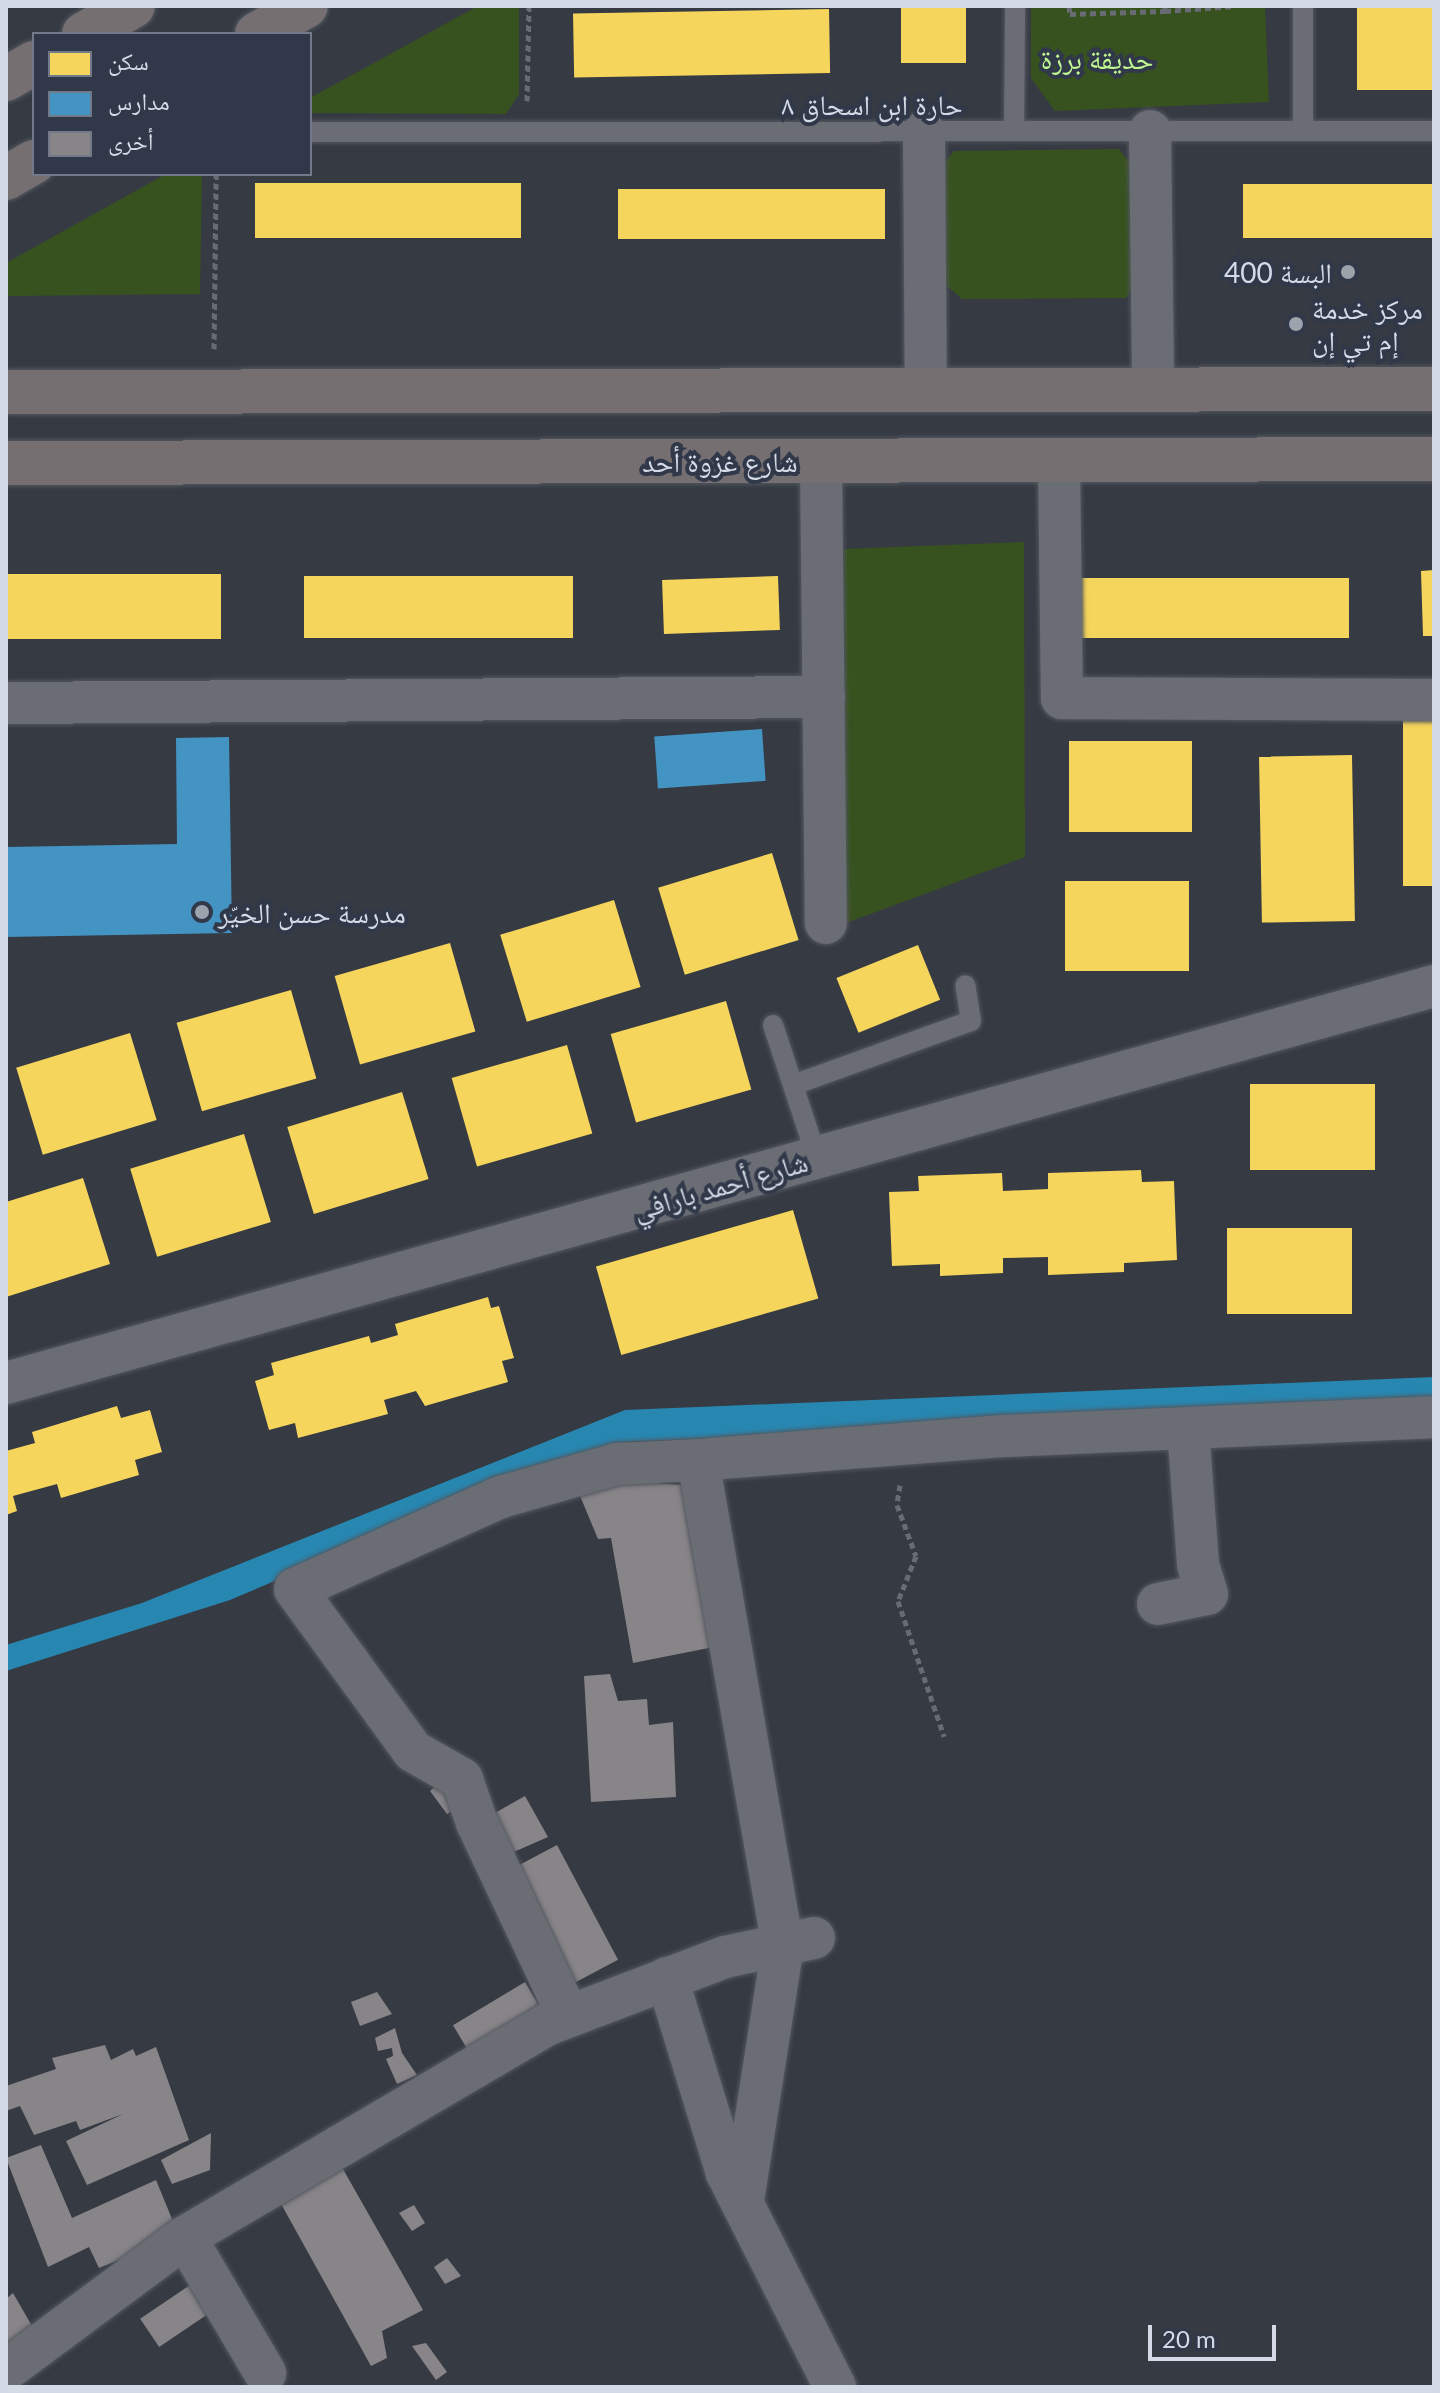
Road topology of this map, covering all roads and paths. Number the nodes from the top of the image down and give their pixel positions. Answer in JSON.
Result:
{"nodes":[{"id":1,"x":133,"y":6,"type":"edge"},
{"id":2,"x":306,"y":6,"type":"edge"},
{"id":3,"x":529,"y":6,"type":"edge"},
{"id":4,"x":1015,"y":6,"type":"edge"},
{"id":5,"x":1069,"y":6,"type":"edge"},
{"id":6,"x":1235,"y":6,"type":"edge"},
{"id":7,"x":1303,"y":6,"type":"edge"},
{"id":8,"x":1165,"y":8,"type":"edge"},
{"id":9,"x":88,"y":32,"type":"edge"},
{"id":10,"x":260,"y":32,"type":"edge"},
{"id":11,"x":32,"y":64,"type":"edge"},
{"id":12,"x":6,"y":79,"type":"edge"},
{"id":13,"x":1014,"y":131,"type":"junction"},
{"id":14,"x":1150,"y":131,"type":"junction"},
{"id":15,"x":1303,"y":131,"type":"junction"},
{"id":16,"x":1434,"y":131,"type":"edge"},
{"id":17,"x":312,"y":132,"type":"edge"},
{"id":18,"x":526,"y":132,"type":"junction"},
{"id":19,"x":924,"y":132,"type":"junction"},
{"id":20,"x":32,"y":163,"type":"edge"},
{"id":21,"x":216,"y":176,"type":"edge"},
{"id":22,"x":6,"y":178,"type":"edge"},
{"id":23,"x":215,"y":304,"type":"dead end"},
{"id":24,"x":1434,"y":389,"type":"edge"},
{"id":25,"x":926,"y":390,"type":"junction"},
{"id":26,"x":1153,"y":390,"type":"junction"},
{"id":27,"x":6,"y":392,"type":"edge"},
{"id":28,"x":1434,"y":459,"type":"edge"},
{"id":29,"x":1059,"y":460,"type":"junction"},
{"id":30,"x":821,"y":461,"type":"junction"},
{"id":31,"x":6,"y":463,"type":"edge"},
{"id":32,"x":824,"y":697,"type":"junction"},
{"id":33,"x":1434,"y":700,"type":"edge"},
{"id":34,"x":6,"y":703,"type":"edge"},
{"id":35,"x":826,"y":923,"type":"dead end"},
{"id":36,"x":965,"y":985,"type":"dead end"},
{"id":37,"x":1434,"y":986,"type":"edge"},
{"id":38,"x":773,"y":1025,"type":"dead end"},
{"id":39,"x":793,"y":1085,"type":"junction"},
{"id":40,"x":817,"y":1158,"type":"junction"},
{"id":41,"x":6,"y":1383,"type":"edge"},
{"id":42,"x":1434,"y":1417,"type":"edge"},
{"id":43,"x":1188,"y":1428,"type":"junction"},
{"id":44,"x":900,"y":1444,"type":"junction"},
{"id":45,"x":698,"y":1460,"type":"junction"},
{"id":46,"x":1158,"y":1604,"type":"dead end"},
{"id":47,"x":944,"y":1736,"type":"dead end"},
{"id":48,"x":798,"y":1941,"type":"junction"},
{"id":49,"x":667,"y":1978,"type":"junction"},
{"id":50,"x":568,"y":2016,"type":"junction"},
{"id":51,"x":743,"y":2201,"type":"junction"},
{"id":52,"x":185,"y":2237,"type":"junction"},
{"id":53,"x":6,"y":2370,"type":"edge"},
{"id":54,"x":265,"y":2373,"type":"dead end"},
{"id":55,"x":835,"y":2387,"type":"edge"}],
"edges":[{"from":1,"to":9,"type":"main road"},
{"from":2,"to":10,"type":"main road"},
{"from":3,"to":18,"type":"path"},
{"from":4,"to":13,"type":"lane"},
{"from":5,"to":8,"type":"path"},
{"from":6,"to":8,"type":"path"},
{"from":7,"to":15,"type":"lane"},
{"from":11,"to":12,"type":"main road"},
{"from":13,"to":14,"type":"lane","name":"حارة ابن اسحاق ٨"},
{"from":13,"to":19,"type":"lane","name":"حارة ابن اسحاق ٨"},
{"from":14,"to":15,"type":"lane","name":"حارة ابن اسحاق ٨"},
{"from":14,"to":26,"type":"street"},
{"from":15,"to":16,"type":"lane","name":"حارة ابن اسحاق ٨"},
{"from":17,"to":18,"type":"lane","name":"حارة ابن اسحاق ٨"},
{"from":18,"to":19,"type":"lane","name":"حارة ابن اسحاق ٨"},
{"from":19,"to":25,"type":"street"},
{"from":20,"to":22,"type":"main road"},
{"from":21,"to":23,"type":"path"},
{"from":24,"to":26,"type":"main road"},
{"from":25,"to":26,"type":"main road"},
{"from":25,"to":27,"type":"main road"},
{"from":28,"to":29,"type":"main road","name":"شارع غزوة أحد"},
{"from":29,"to":30,"type":"main road","name":"شارع غزوة أحد"},
{"from":29,"to":33,"type":"street"},
{"from":30,"to":31,"type":"main road","name":"شارع غزوة أحد"},
{"from":30,"to":32,"type":"street"},
{"from":32,"to":34,"type":"street"},
{"from":32,"to":35,"type":"street"},
{"from":36,"to":39,"type":"lane"},
{"from":37,"to":40,"type":"street","name":"شارع أحمد بارافي"},
{"from":38,"to":39,"type":"lane"},
{"from":39,"to":40,"type":"lane"},
{"from":40,"to":41,"type":"street","name":"شارع أحمد بارافي"},
{"from":42,"to":43,"type":"street"},
{"from":43,"to":44,"type":"street"},
{"from":43,"to":46,"type":"street"},
{"from":44,"to":45,"type":"street"},
{"from":44,"to":47,"type":"path"},
{"from":45,"to":48,"type":"street"},
{"from":45,"to":50,"type":"street"},
{"from":48,"to":49,"type":"street"},
{"from":48,"to":51,"type":"street"},
{"from":49,"to":50,"type":"street"},
{"from":49,"to":51,"type":"street"},
{"from":50,"to":52,"type":"street"},
{"from":51,"to":55,"type":"street"},
{"from":52,"to":53,"type":"street"},
{"from":52,"to":54,"type":"street"}]}
